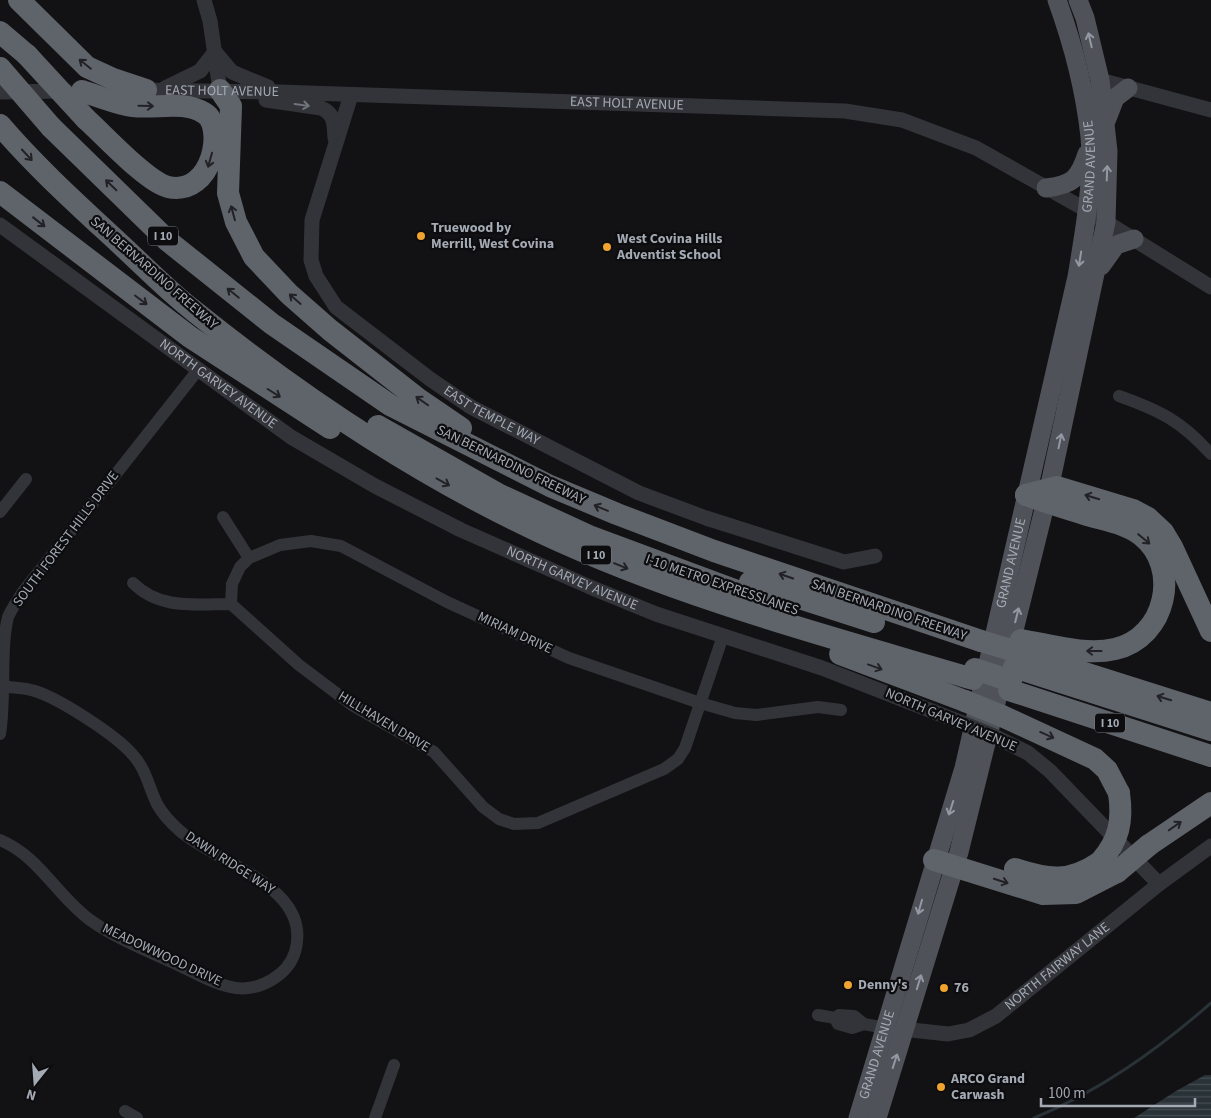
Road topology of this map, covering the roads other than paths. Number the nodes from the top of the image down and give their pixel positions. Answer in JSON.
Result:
{"nodes":[{"id":1,"x":19,"y":0,"type":"edge"},
{"id":2,"x":204,"y":0,"type":"edge"},
{"id":3,"x":1056,"y":0,"type":"edge"},
{"id":4,"x":1078,"y":0,"type":"edge"},
{"id":5,"x":0,"y":32,"type":"edge"},
{"id":6,"x":215,"y":52,"type":"junction"},
{"id":7,"x":0,"y":68,"type":"edge"},
{"id":8,"x":1080,"y":75,"type":"junction"},
{"id":9,"x":1100,"y":80,"type":"junction"},
{"id":10,"x":1128,"y":88,"type":"junction"},
{"id":11,"x":82,"y":90,"type":"junction"},
{"id":12,"x":154,"y":90,"type":"junction"},
{"id":13,"x":229,"y":90,"type":"junction"},
{"id":14,"x":0,"y":92,"type":"edge"},
{"id":15,"x":279,"y":92,"type":"junction"},
{"id":16,"x":351,"y":95,"type":"junction"},
{"id":17,"x":1211,"y":110,"type":"edge"},
{"id":18,"x":1105,"y":125,"type":"junction"},
{"id":19,"x":2,"y":128,"type":"edge"},
{"id":20,"x":1090,"y":144,"type":"junction"},
{"id":21,"x":335,"y":147,"type":"junction"},
{"id":22,"x":1046,"y":188,"type":"junction"},
{"id":23,"x":0,"y":192,"type":"edge"},
{"id":24,"x":1088,"y":211,"type":"junction"},
{"id":25,"x":1106,"y":222,"type":"junction"},
{"id":26,"x":0,"y":225,"type":"edge"},
{"id":27,"x":1134,"y":239,"type":"junction"},
{"id":28,"x":1095,"y":278,"type":"junction"},
{"id":29,"x":1211,"y":287,"type":"edge"},
{"id":30,"x":285,"y":333,"type":"junction"},
{"id":31,"x":262,"y":364,"type":"junction"},
{"id":32,"x":198,"y":370,"type":"junction"},
{"id":33,"x":1119,"y":396,"type":"dead end"},
{"id":34,"x":1211,"y":454,"type":"edge"},
{"id":35,"x":400,"y":458,"type":"junction"},
{"id":36,"x":26,"y":479,"type":"dead end"},
{"id":37,"x":550,"y":486,"type":"junction"},
{"id":38,"x":1040,"y":495,"type":"junction"},
{"id":39,"x":2,"y":505,"type":"edge"},
{"id":40,"x":223,"y":517,"type":"dead end"},
{"id":41,"x":875,"y":556,"type":"dead end"},
{"id":42,"x":249,"y":558,"type":"junction"},
{"id":43,"x":133,"y":582,"type":"dead end"},
{"id":44,"x":231,"y":604,"type":"junction"},
{"id":45,"x":3,"y":628,"type":"edge"},
{"id":46,"x":802,"y":629,"type":"junction"},
{"id":47,"x":1211,"y":631,"type":"edge"},
{"id":48,"x":723,"y":636,"type":"junction"},
{"id":49,"x":978,"y":655,"type":"junction"},
{"id":50,"x":1015,"y":666,"type":"junction"},
{"id":51,"x":2,"y":686,"type":"edge"},
{"id":52,"x":700,"y":703,"type":"junction"},
{"id":53,"x":841,"y":710,"type":"dead end"},
{"id":54,"x":962,"y":711,"type":"junction"},
{"id":55,"x":1211,"y":713,"type":"edge"},
{"id":56,"x":998,"y":726,"type":"junction"},
{"id":57,"x":1211,"y":730,"type":"edge"},
{"id":58,"x":0,"y":734,"type":"edge"},
{"id":59,"x":1211,"y":744,"type":"edge"},
{"id":60,"x":1211,"y":756,"type":"edge"},
{"id":61,"x":1211,"y":803,"type":"edge"},
{"id":62,"x":0,"y":840,"type":"edge"},
{"id":63,"x":1211,"y":846,"type":"edge"},
{"id":64,"x":947,"y":856,"type":"junction"},
{"id":65,"x":1109,"y":866,"type":"junction"},
{"id":66,"x":1159,"y":884,"type":"junction"},
{"id":67,"x":290,"y":964,"type":"joint"},
{"id":68,"x":818,"y":1015,"type":"dead end"},
{"id":69,"x":885,"y":1028,"type":"junction"},
{"id":70,"x":905,"y":1029,"type":"junction"},
{"id":71,"x":394,"y":1065,"type":"dead end"},
{"id":72,"x":125,"y":1111,"type":"dead end"},
{"id":73,"x":137,"y":1118,"type":"edge"},
{"id":74,"x":375,"y":1118,"type":"edge"},
{"id":75,"x":858,"y":1118,"type":"edge"},
{"id":76,"x":876,"y":1118,"type":"edge"}],
"edges":[{"from":12,"to":1,"type":"highway","one_way":true},
{"from":2,"to":6,"type":"street"},
{"from":3,"to":8,"type":"main road","name":"GRAND AVENUE"},
{"from":9,"to":4,"type":"main road","name":"GRAND AVENUE","one_way":true},
{"from":11,"to":5,"type":"highway","one_way":true,"bridge":true},
{"from":6,"to":12,"type":"street"},
{"from":6,"to":13,"type":"street"},
{"from":6,"to":15,"type":"street"},
{"from":30,"to":7,"type":"highway","name":"SAN BERNARDINO FREEWAY","number":"I 10","one_way":true,"bridge":true},
{"from":8,"to":9,"type":"street"},
{"from":8,"to":20,"type":"main road","name":"GRAND AVENUE"},
{"from":9,"to":10,"type":"street"},
{"from":9,"to":18,"type":"main road","name":"GRAND AVENUE"},
{"from":10,"to":17,"type":"street"},
{"from":10,"to":18,"type":"main road"},
{"from":11,"to":12,"type":"street","name":"EAST HOLT AVENUE"},
{"from":11,"to":14,"type":"street","name":"EAST HOLT AVENUE"},
{"from":12,"to":13,"type":"street","name":"EAST HOLT AVENUE"},
{"from":13,"to":15,"type":"street","name":"EAST HOLT AVENUE"},
{"from":13,"to":21,"type":"street","one_way":true},
{"from":37,"to":13,"type":"highway","one_way":true},
{"from":15,"to":16,"type":"street","name":"EAST HOLT AVENUE"},
{"from":16,"to":21,"type":"street","name":"EAST TEMPLE WAY"},
{"from":16,"to":22,"type":"street","name":"EAST HOLT AVENUE"},
{"from":25,"to":18,"type":"main road","name":"GRAND AVENUE","one_way":true},
{"from":19,"to":31,"type":"highway","name":"SAN BERNARDINO FREEWAY","number":"I 10","one_way":true},
{"from":20,"to":22,"type":"main road"},
{"from":20,"to":24,"type":"main road","name":"GRAND AVENUE"},
{"from":21,"to":41,"type":"street","name":"EAST TEMPLE WAY"},
{"from":22,"to":24,"type":"street","name":"EAST HOLT AVENUE"},
{"from":23,"to":35,"type":"highway","one_way":true},
{"from":24,"to":25,"type":"street","name":"EAST HOLT AVENUE"},
{"from":24,"to":38,"type":"main road","name":"GRAND AVENUE","one_way":true},
{"from":25,"to":27,"type":"street","name":"EAST HOLT AVENUE"},
{"from":25,"to":28,"type":"main road","name":"GRAND AVENUE"},
{"from":26,"to":32,"type":"street","name":"NORTH GARVEY AVENUE"},
{"from":27,"to":28,"type":"main road"},
{"from":27,"to":29,"type":"street","name":"EAST HOLT AVENUE"},
{"from":38,"to":28,"type":"main road","name":"GRAND AVENUE","one_way":true},
{"from":30,"to":37,"type":"highway","name":"SAN BERNARDINO FREEWAY","number":"I 10"},
{"from":30,"to":49,"type":"highway","name":"I-10 METRO EXPRESSLANES"},
{"from":31,"to":35,"type":"highway","name":"SAN BERNARDINO FREEWAY","number":"I 10"},
{"from":31,"to":49,"type":"highway","name":"I-10 METRO EXPRESSLANES"},
{"from":32,"to":45,"type":"street","name":"SOUTH FOREST HILLS DRIVE"},
{"from":32,"to":48,"type":"street","name":"NORTH GARVEY AVENUE"},
{"from":33,"to":34,"type":"street"},
{"from":35,"to":46,"type":"highway","name":"SAN BERNARDINO FREEWAY","number":"I 10","one_way":true},
{"from":36,"to":39,"type":"street"},
{"from":49,"to":37,"type":"highway","name":"SAN BERNARDINO FREEWAY","number":"I 10","one_way":true},
{"from":47,"to":38,"type":"highway","one_way":true},
{"from":38,"to":50,"type":"highway","one_way":true},
{"from":38,"to":64,"type":"main road","name":"GRAND AVENUE"},
{"from":40,"to":42,"type":"street"},
{"from":42,"to":44,"type":"street"},
{"from":42,"to":52,"type":"street","name":"MIRIAM DRIVE"},
{"from":43,"to":44,"type":"street"},
{"from":44,"to":52,"type":"street","name":"HILLHAVEN DRIVE"},
{"from":45,"to":51,"type":"street","name":"SOUTH FOREST HILLS DRIVE"},
{"from":46,"to":49,"type":"highway","name":"SAN BERNARDINO FREEWAY","number":"I 10"},
{"from":46,"to":54,"type":"highway","one_way":true},
{"from":48,"to":52,"type":"street","name":"HILLHAVEN DRIVE"},
{"from":48,"to":54,"type":"street","name":"NORTH GARVEY AVENUE"},
{"from":49,"to":50,"type":"highway"},
{"from":49,"to":50,"type":"highway","name":"SAN BERNARDINO FREEWAY","number":"I 10"},
{"from":55,"to":50,"type":"highway","name":"SAN BERNARDINO FREEWAY","number":"I 10","one_way":true},
{"from":50,"to":57,"type":"highway"},
{"from":50,"to":59,"type":"highway"},
{"from":50,"to":60,"type":"highway","name":"SAN BERNARDINO FREEWAY","number":"I 10"},
{"from":51,"to":58,"type":"street","name":"SOUTH FOREST HILLS DRIVE"},
{"from":51,"to":67,"type":"street","name":"DAWN RIDGE WAY"},
{"from":52,"to":53,"type":"street","name":"MIRIAM DRIVE"},
{"from":54,"to":56,"type":"highway","bridge":true},
{"from":56,"to":65,"type":"highway","one_way":true,"bridge":true},
{"from":56,"to":66,"type":"street","name":"NORTH GARVEY AVENUE"},
{"from":65,"to":61,"type":"highway","one_way":true,"bridge":true},
{"from":62,"to":67,"type":"street","name":"MEADOWWOOD DRIVE"},
{"from":63,"to":66,"type":"street","name":"NORTH FAIRWAY LANE"},
{"from":64,"to":65,"type":"highway"},
{"from":64,"to":69,"type":"main road","name":"GRAND AVENUE","one_way":true},
{"from":70,"to":64,"type":"main road","name":"GRAND AVENUE","one_way":true},
{"from":66,"to":70,"type":"street","name":"NORTH FAIRWAY LANE"},
{"from":68,"to":69,"type":"street"},
{"from":69,"to":70,"type":"street","name":"NORTH FAIRWAY LANE"},
{"from":69,"to":75,"type":"main road","name":"GRAND AVENUE"},
{"from":76,"to":70,"type":"main road","name":"GRAND AVENUE","one_way":true},
{"from":71,"to":74,"type":"street"},
{"from":72,"to":73,"type":"street"}]}
